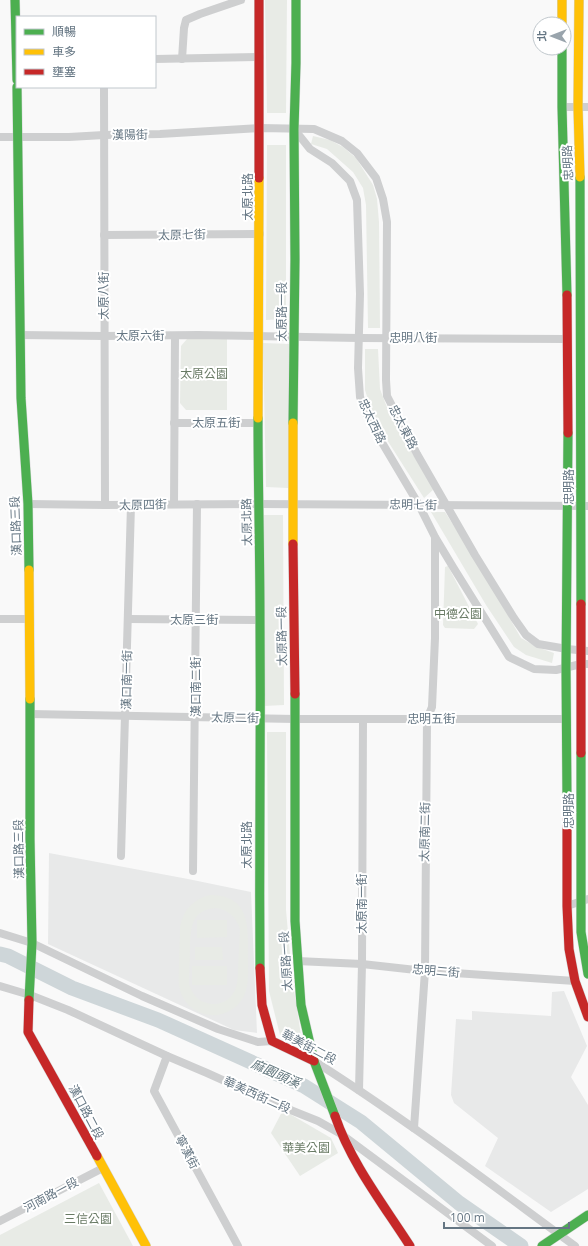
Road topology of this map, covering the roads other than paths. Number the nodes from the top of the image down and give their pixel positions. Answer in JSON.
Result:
{"nodes":[{"id":1,"x":15,"y":0,"type":"edge"},
{"id":2,"x":241,"y":0,"type":"edge"},
{"id":3,"x":259,"y":0,"type":"edge"},
{"id":4,"x":296,"y":0,"type":"edge"},
{"id":5,"x":562,"y":0,"type":"edge"},
{"id":6,"x":579,"y":0,"type":"edge"},
{"id":7,"x":562,"y":16,"type":"edge"},
{"id":8,"x":16,"y":40,"type":"edge"},
{"id":9,"x":260,"y":56,"type":"junction"},
{"id":10,"x":562,"y":56,"type":"edge"},
{"id":11,"x":156,"y":59,"type":"edge"},
{"id":12,"x":182,"y":59,"type":"junction"},
{"id":13,"x":17,"y":88,"type":"edge"},
{"id":14,"x":104,"y":88,"type":"edge"},
{"id":15,"x":562,"y":107,"type":"junction"},
{"id":16,"x":578,"y":107,"type":"junction"},
{"id":17,"x":588,"y":107,"type":"edge"},
{"id":18,"x":260,"y":128,"type":"junction"},
{"id":19,"x":294,"y":129,"type":"junction"},
{"id":20,"x":104,"y":135,"type":"junction"},
{"id":21,"x":18,"y":136,"type":"junction"},
{"id":22,"x":0,"y":137,"type":"edge"},
{"id":23,"x":260,"y":234,"type":"junction"},
{"id":24,"x":104,"y":235,"type":"junction"},
{"id":25,"x":20,"y":334,"type":"junction"},
{"id":26,"x":104,"y":336,"type":"junction"},
{"id":27,"x":175,"y":336,"type":"junction"},
{"id":28,"x":259,"y":336,"type":"junction"},
{"id":29,"x":294,"y":337,"type":"junction"},
{"id":30,"x":358,"y":338,"type":"junction"},
{"id":31,"x":387,"y":338,"type":"junction"},
{"id":32,"x":567,"y":339,"type":"junction"},
{"id":33,"x":584,"y":339,"type":"edge"},
{"id":34,"x":259,"y":423,"type":"junction"},
{"id":35,"x":174,"y":424,"type":"junction"},
{"id":36,"x":28,"y":504,"type":"junction"},
{"id":37,"x":174,"y":504,"type":"junction"},
{"id":38,"x":197,"y":504,"type":"junction"},
{"id":39,"x":258,"y":504,"type":"junction"},
{"id":40,"x":292,"y":504,"type":"junction"},
{"id":41,"x":105,"y":505,"type":"junction"},
{"id":42,"x":131,"y":505,"type":"junction"},
{"id":43,"x":418,"y":505,"type":"junction"},
{"id":44,"x":448,"y":506,"type":"junction"},
{"id":45,"x":568,"y":506,"type":"junction"},
{"id":46,"x":585,"y":506,"type":"edge"},
{"id":47,"x":435,"y":537,"type":"junction"},
{"id":48,"x":0,"y":619,"type":"edge"},
{"id":49,"x":30,"y":619,"type":"junction"},
{"id":50,"x":128,"y":619,"type":"junction"},
{"id":51,"x":196,"y":620,"type":"junction"},
{"id":52,"x":260,"y":620,"type":"junction"},
{"id":53,"x":567,"y":649,"type":"junction"},
{"id":54,"x":584,"y":650,"type":"edge"},
{"id":55,"x":584,"y":664,"type":"edge"},
{"id":56,"x":566,"y":668,"type":"junction"},
{"id":57,"x":30,"y":714,"type":"junction"},
{"id":58,"x":126,"y":716,"type":"junction"},
{"id":59,"x":196,"y":717,"type":"junction"},
{"id":60,"x":260,"y":718,"type":"junction"},
{"id":61,"x":295,"y":719,"type":"junction"},
{"id":62,"x":364,"y":719,"type":"junction"},
{"id":63,"x":427,"y":719,"type":"junction"},
{"id":64,"x":566,"y":719,"type":"junction"},
{"id":65,"x":120,"y":856,"type":"dead end"},
{"id":66,"x":193,"y":871,"type":"dead end"},
{"id":67,"x":585,"y":900,"type":"edge"},
{"id":68,"x":567,"y":906,"type":"junction"},
{"id":69,"x":0,"y":933,"type":"edge"},
{"id":70,"x":32,"y":943,"type":"junction"},
{"id":71,"x":298,"y":961,"type":"junction"},
{"id":72,"x":362,"y":964,"type":"junction"},
{"id":73,"x":424,"y":970,"type":"junction"},
{"id":74,"x":588,"y":974,"type":"edge"},
{"id":75,"x":575,"y":981,"type":"junction"},
{"id":76,"x":31,"y":983,"type":"joint"},
{"id":77,"x":0,"y":986,"type":"edge"},
{"id":78,"x":30,"y":995,"type":"junction"},
{"id":79,"x":588,"y":1017,"type":"edge"},
{"id":80,"x":272,"y":1041,"type":"junction"},
{"id":81,"x":167,"y":1056,"type":"junction"},
{"id":82,"x":314,"y":1061,"type":"junction"},
{"id":83,"x":359,"y":1090,"type":"junction"},
{"id":84,"x":414,"y":1128,"type":"junction"},
{"id":85,"x":341,"y":1134,"type":"junction"},
{"id":86,"x":102,"y":1168,"type":"junction"},
{"id":87,"x":588,"y":1215,"type":"edge"},
{"id":88,"x":0,"y":1221,"type":"edge"},
{"id":89,"x":558,"y":1234,"type":"junction"},
{"id":90,"x":545,"y":1243,"type":"edge"},
{"id":91,"x":146,"y":1246,"type":"edge"},
{"id":92,"x":238,"y":1246,"type":"edge"},
{"id":93,"x":410,"y":1246,"type":"edge"},
{"id":94,"x":492,"y":1246,"type":"edge"},
{"id":95,"x":575,"y":1246,"type":"edge"}],
"edges":[{"from":1,"to":8,"type":"street"},
{"from":2,"to":12,"type":"street"},
{"from":3,"to":9,"type":"street","name":"太原北路"},
{"from":4,"to":19,"type":"street","name":"太原路一段"},
{"from":5,"to":7,"type":"street"},
{"from":6,"to":16,"type":"street","name":"忠明路"},
{"from":9,"to":12,"type":"street"},
{"from":9,"to":18,"type":"street","name":"太原北路"},
{"from":10,"to":15,"type":"street","name":"忠明路"},
{"from":11,"to":12,"type":"street"},
{"from":13,"to":21,"type":"street","name":"漢口路三段"},
{"from":14,"to":20,"type":"street","name":"太原八街"},
{"from":15,"to":16,"type":"street"},
{"from":15,"to":32,"type":"street","name":"忠明路"},
{"from":16,"to":17,"type":"street"},
{"from":16,"to":33,"type":"street","name":"忠明路"},
{"from":18,"to":19,"type":"street"},
{"from":18,"to":20,"type":"street","name":"漢陽街"},
{"from":18,"to":23,"type":"street","name":"太原北路"},
{"from":19,"to":29,"type":"street","name":"太原路一段"},
{"from":19,"to":30,"type":"street","name":"忠太西路"},
{"from":19,"to":31,"type":"street","name":"忠太東路"},
{"from":20,"to":21,"type":"street","name":"漢陽街"},
{"from":20,"to":24,"type":"street","name":"太原八街"},
{"from":21,"to":22,"type":"street","name":"漢陽街"},
{"from":21,"to":25,"type":"street","name":"漢口路三段"},
{"from":23,"to":24,"type":"street","name":"太原七街"},
{"from":23,"to":28,"type":"street","name":"太原北路"},
{"from":24,"to":26,"type":"street","name":"太原八街"},
{"from":25,"to":26,"type":"street","name":"太原六街"},
{"from":25,"to":36,"type":"street","name":"漢口路三段"},
{"from":26,"to":27,"type":"street","name":"太原六街"},
{"from":26,"to":41,"type":"street","name":"太原八街"},
{"from":27,"to":28,"type":"street","name":"太原六街"},
{"from":27,"to":35,"type":"street"},
{"from":28,"to":29,"type":"street","name":"忠明八街"},
{"from":28,"to":34,"type":"street","name":"太原北路"},
{"from":29,"to":30,"type":"street","name":"忠明八街"},
{"from":29,"to":40,"type":"street","name":"太原路一段"},
{"from":30,"to":31,"type":"street","name":"忠明八街"},
{"from":30,"to":43,"type":"street","name":"忠太西路"},
{"from":31,"to":32,"type":"street","name":"忠明八街"},
{"from":31,"to":44,"type":"street","name":"忠太東路"},
{"from":32,"to":33,"type":"street"},
{"from":32,"to":45,"type":"street","name":"忠明路"},
{"from":33,"to":46,"type":"street","name":"忠明路"},
{"from":34,"to":35,"type":"street","name":"太原五街"},
{"from":34,"to":39,"type":"street","name":"太原北路"},
{"from":35,"to":37,"type":"street"},
{"from":36,"to":41,"type":"street","name":"太原四街"},
{"from":36,"to":49,"type":"street","name":"漢口路三段"},
{"from":37,"to":38,"type":"street","name":"太原四街"},
{"from":37,"to":42,"type":"street","name":"太原四街"},
{"from":38,"to":39,"type":"street","name":"太原四街"},
{"from":38,"to":51,"type":"street","name":"漢口南二街"},
{"from":39,"to":40,"type":"street","name":"忠明七街"},
{"from":39,"to":52,"type":"street","name":"太原北路"},
{"from":40,"to":43,"type":"street","name":"忠明七街"},
{"from":40,"to":61,"type":"street","name":"太原路一段"},
{"from":41,"to":42,"type":"street","name":"太原四街"},
{"from":42,"to":50,"type":"street","name":"漢口南一街"},
{"from":43,"to":44,"type":"street","name":"忠明七街"},
{"from":43,"to":47,"type":"street","name":"忠太西路"},
{"from":44,"to":45,"type":"street","name":"忠明七街"},
{"from":44,"to":53,"type":"street","name":"忠太東路"},
{"from":45,"to":46,"type":"street","name":"忠明七街"},
{"from":45,"to":53,"type":"street","name":"忠明路"},
{"from":46,"to":54,"type":"street","name":"忠明路"},
{"from":47,"to":56,"type":"street","name":"忠太西路"},
{"from":47,"to":63,"type":"street","name":"太原南二街"},
{"from":48,"to":49,"type":"street"},
{"from":49,"to":57,"type":"street","name":"漢口路三段"},
{"from":50,"to":51,"type":"street","name":"太原三街"},
{"from":50,"to":58,"type":"street","name":"漢口南一街"},
{"from":51,"to":52,"type":"street","name":"太原三街"},
{"from":51,"to":59,"type":"street","name":"漢口南二街"},
{"from":52,"to":60,"type":"street","name":"太原北路"},
{"from":53,"to":54,"type":"street","name":"忠太東路"},
{"from":53,"to":56,"type":"street","name":"忠明路"},
{"from":54,"to":55,"type":"street","name":"忠明路"},
{"from":55,"to":56,"type":"street","name":"忠太西路"},
{"from":55,"to":67,"type":"street","name":"忠明路"},
{"from":56,"to":64,"type":"street","name":"忠明路"},
{"from":57,"to":58,"type":"street","name":"太原二街"},
{"from":57,"to":70,"type":"street","name":"漢口路三段"},
{"from":58,"to":59,"type":"street","name":"太原二街"},
{"from":58,"to":65,"type":"street","name":"漢口南一街"},
{"from":59,"to":60,"type":"street","name":"太原二街"},
{"from":59,"to":66,"type":"street","name":"漢口南二街"},
{"from":60,"to":61,"type":"street","name":"太原二街"},
{"from":60,"to":80,"type":"street","name":"太原北路"},
{"from":61,"to":62,"type":"street","name":"忠明五街"},
{"from":61,"to":71,"type":"street","name":"太原路一段"},
{"from":62,"to":63,"type":"street","name":"忠明五街"},
{"from":62,"to":72,"type":"street","name":"太原南一街"},
{"from":63,"to":64,"type":"street","name":"忠明五街"},
{"from":63,"to":73,"type":"street","name":"太原南二街"},
{"from":64,"to":68,"type":"street","name":"忠明路"},
{"from":67,"to":68,"type":"street"},
{"from":67,"to":74,"type":"street","name":"忠明路"},
{"from":68,"to":75,"type":"street","name":"忠明路"},
{"from":69,"to":70,"type":"street","name":"華美街二段"},
{"from":70,"to":76,"type":"street","name":"漢口路三段"},
{"from":70,"to":80,"type":"street","name":"華美街二段"},
{"from":71,"to":72,"type":"street","name":"忠明二街"},
{"from":71,"to":82,"type":"street","name":"太原路一段"},
{"from":72,"to":73,"type":"street","name":"忠明二街"},
{"from":72,"to":83,"type":"street","name":"太原南一街"},
{"from":73,"to":75,"type":"street","name":"忠明二街"},
{"from":73,"to":84,"type":"street","name":"太原南二街"},
{"from":75,"to":79,"type":"street","name":"忠明路"},
{"from":76,"to":78,"type":"street","name":"漢口路二段"},
{"from":77,"to":78,"type":"street","name":"華美西街二段"},
{"from":78,"to":81,"type":"street","name":"華美西街二段"},
{"from":78,"to":86,"type":"street","name":"漢口路二段"},
{"from":80,"to":82,"type":"street","name":"華美街二段"},
{"from":81,"to":85,"type":"street","name":"華美西街二段"},
{"from":81,"to":92,"type":"street","name":"寧漢街"},
{"from":82,"to":83,"type":"street","name":"華美街二段"},
{"from":82,"to":85,"type":"street","name":"太原路一段"},
{"from":83,"to":84,"type":"street","name":"華美街二段"},
{"from":84,"to":89,"type":"street","name":"華美街二段"},
{"from":85,"to":93,"type":"street","name":"太原路一段"},
{"from":85,"to":94,"type":"street","name":"華美西街二段"},
{"from":86,"to":88,"type":"street","name":"河南路一段"},
{"from":86,"to":91,"type":"street","name":"漢口路二段"},
{"from":87,"to":89,"type":"street"},
{"from":89,"to":90,"type":"street"},
{"from":89,"to":95,"type":"street","name":"華美街二段"}]}
